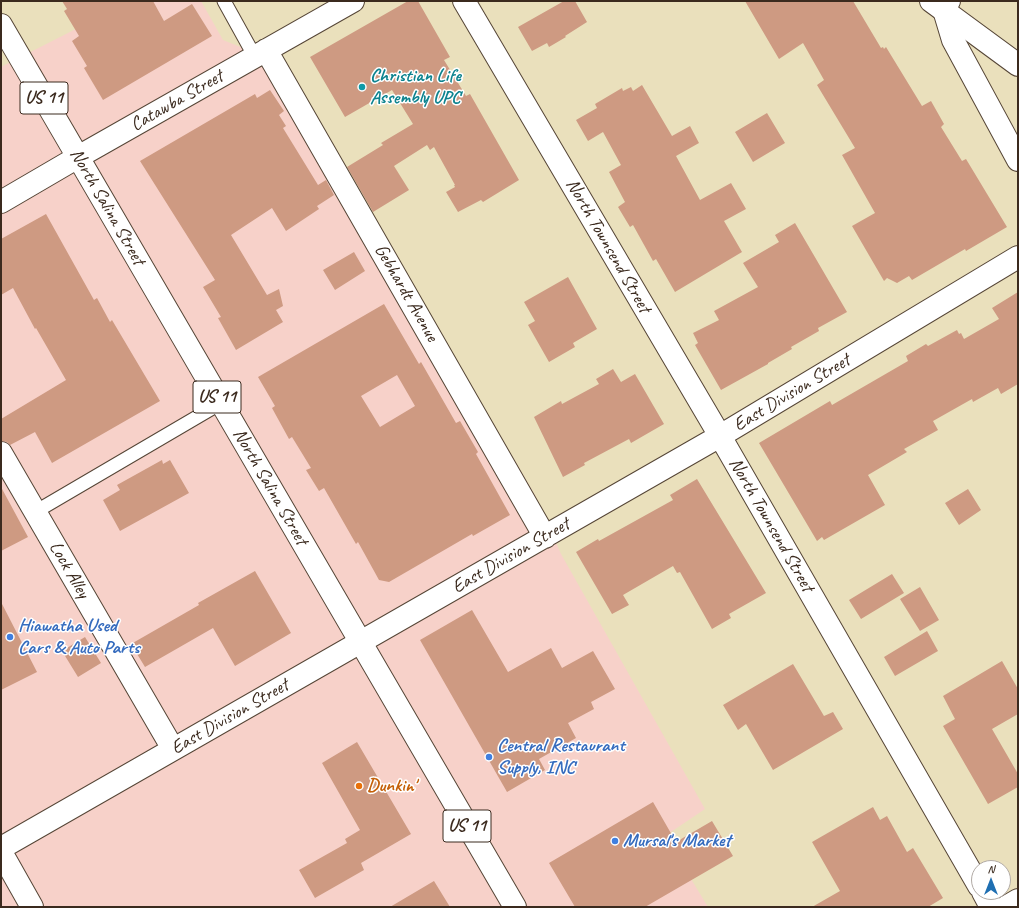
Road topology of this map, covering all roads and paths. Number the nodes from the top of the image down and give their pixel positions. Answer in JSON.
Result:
{"nodes":[{"id":1,"x":224,"y":1,"type":"edge"},
{"id":2,"x":353,"y":1,"type":"edge"},
{"id":3,"x":464,"y":1,"type":"edge"},
{"id":4,"x":941,"y":4,"type":"edge"},
{"id":5,"x":1,"y":25,"type":"edge"},
{"id":6,"x":261,"y":53,"type":"junction"},
{"id":7,"x":1018,"y":65,"type":"edge"},
{"id":8,"x":78,"y":157,"type":"junction"},
{"id":9,"x":1018,"y":160,"type":"edge"},
{"id":10,"x":1,"y":202,"type":"edge"},
{"id":11,"x":1018,"y":257,"type":"edge"},
{"id":12,"x":221,"y":403,"type":"junction"},
{"id":13,"x":720,"y":436,"type":"junction"},
{"id":14,"x":1,"y":453,"type":"edge"},
{"id":15,"x":35,"y":512,"type":"junction"},
{"id":16,"x":545,"y":537,"type":"junction"},
{"id":17,"x":360,"y":642,"type":"junction"},
{"id":18,"x":174,"y":749,"type":"junction"},
{"id":19,"x":1,"y":848,"type":"edge"},
{"id":20,"x":1,"y":852,"type":"edge"},
{"id":21,"x":971,"y":872,"type":"edge"},
{"id":22,"x":1018,"y":900,"type":"edge"},
{"id":23,"x":32,"y":907,"type":"edge"},
{"id":24,"x":515,"y":907,"type":"edge"},
{"id":25,"x":1006,"y":907,"type":"edge"}],
"edges":[{"from":1,"to":6,"type":"lane"},
{"from":2,"to":6,"type":"street","name":"Catawba Street"},
{"from":3,"to":13,"type":"street","name":"North Townsend Street"},
{"from":4,"to":7,"type":"street"},
{"from":4,"to":9,"type":"street"},
{"from":5,"to":8,"type":"street","name":"North Salina Street","number":"US 11"},
{"from":6,"to":8,"type":"street","name":"Catawba Street"},
{"from":6,"to":16,"type":"street","name":"Gebhardt Avenue"},
{"from":8,"to":10,"type":"street","name":"Catawba Street"},
{"from":8,"to":12,"type":"street","name":"North Salina Street","number":"US 11"},
{"from":11,"to":13,"type":"street","name":"East Division Street"},
{"from":12,"to":15,"type":"lane"},
{"from":12,"to":17,"type":"street","name":"North Salina Street","number":"US 11"},
{"from":13,"to":16,"type":"street","name":"East Division Street"},
{"from":13,"to":21,"type":"street","name":"North Townsend Street"},
{"from":14,"to":15,"type":"street","name":"Lock Alley"},
{"from":15,"to":18,"type":"street","name":"Lock Alley"},
{"from":16,"to":17,"type":"street","name":"East Division Street"},
{"from":17,"to":18,"type":"street","name":"East Division Street"},
{"from":17,"to":24,"type":"street","name":"North Salina Street","number":"US 11"},
{"from":18,"to":19,"type":"street","name":"East Division Street"},
{"from":20,"to":23,"type":"street"},
{"from":22,"to":25,"type":"street"}]}
